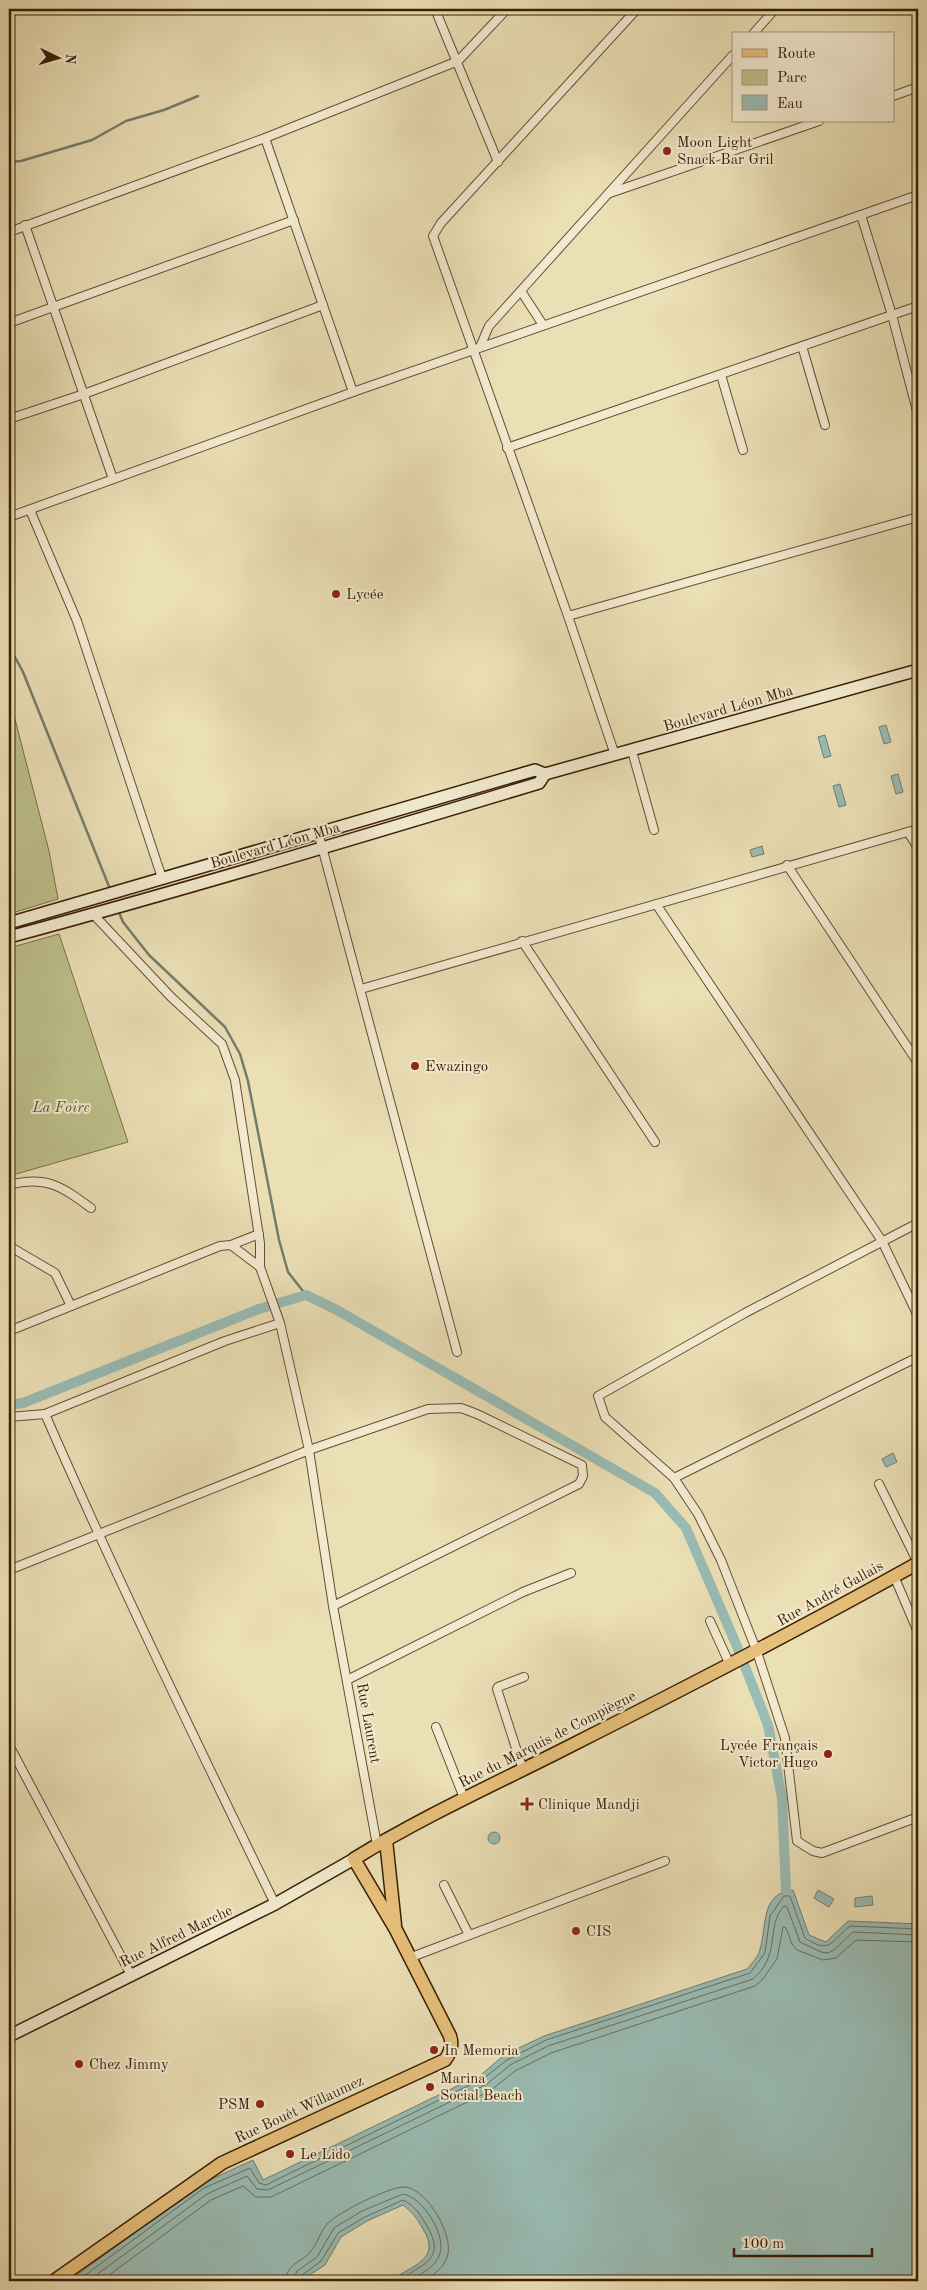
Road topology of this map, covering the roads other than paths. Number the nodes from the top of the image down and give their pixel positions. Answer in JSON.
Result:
{"nodes":[{"id":1,"x":435,"y":9,"type":"edge"},
{"id":2,"x":506,"y":9,"type":"edge"},
{"id":3,"x":637,"y":9,"type":"edge"},
{"id":4,"x":775,"y":9,"type":"edge"},
{"id":5,"x":755,"y":32,"type":"edge"},
{"id":6,"x":732,"y":57,"type":"edge"},
{"id":7,"x":458,"y":61,"type":"junction"},
{"id":8,"x":918,"y":87,"type":"edge"},
{"id":9,"x":894,"y":96,"type":"edge"},
{"id":10,"x":816,"y":122,"type":"edge"},
{"id":11,"x":265,"y":138,"type":"junction"},
{"id":12,"x":498,"y":162,"type":"junction"},
{"id":13,"x":609,"y":193,"type":"junction"},
{"id":14,"x":918,"y":195,"type":"edge"},
{"id":15,"x":860,"y":215,"type":"junction"},
{"id":16,"x":294,"y":220,"type":"junction"},
{"id":17,"x":25,"y":225,"type":"junction"},
{"id":18,"x":9,"y":232,"type":"edge"},
{"id":19,"x":521,"y":291,"type":"junction"},
{"id":20,"x":53,"y":306,"type":"junction"},
{"id":21,"x":323,"y":306,"type":"junction"},
{"id":22,"x":918,"y":306,"type":"edge"},
{"id":23,"x":892,"y":315,"type":"junction"},
{"id":24,"x":9,"y":323,"type":"edge"},
{"id":25,"x":543,"y":325,"type":"junction"},
{"id":26,"x":802,"y":346,"type":"junction"},
{"id":27,"x":476,"y":348,"type":"junction"},
{"id":28,"x":721,"y":375,"type":"junction"},
{"id":29,"x":353,"y":392,"type":"junction"},
{"id":30,"x":84,"y":394,"type":"junction"},
{"id":31,"x":918,"y":415,"type":"edge"},
{"id":32,"x":9,"y":419,"type":"edge"},
{"id":33,"x":825,"y":425,"type":"dead end"},
{"id":34,"x":507,"y":448,"type":"junction"},
{"id":35,"x":743,"y":450,"type":"dead end"},
{"id":36,"x":113,"y":479,"type":"junction"},
{"id":37,"x":30,"y":510,"type":"junction"},
{"id":38,"x":9,"y":517,"type":"edge"},
{"id":39,"x":918,"y":517,"type":"edge"},
{"id":40,"x":568,"y":616,"type":"junction"},
{"id":41,"x":918,"y":670,"type":"edge"},
{"id":42,"x":632,"y":751,"type":"junction"},
{"id":43,"x":615,"y":755,"type":"junction"},
{"id":44,"x":545,"y":774,"type":"junction"},
{"id":45,"x":918,"y":829,"type":"edge"},
{"id":46,"x":654,"y":830,"type":"dead end"},
{"id":47,"x":318,"y":832,"type":"junction"},
{"id":48,"x":908,"y":832,"type":"junction"},
{"id":49,"x":322,"y":848,"type":"junction"},
{"id":50,"x":918,"y":848,"type":"edge"},
{"id":51,"x":787,"y":865,"type":"junction"},
{"id":52,"x":162,"y":878,"type":"junction"},
{"id":53,"x":656,"y":904,"type":"junction"},
{"id":54,"x":92,"y":914,"type":"junction"},
{"id":55,"x":9,"y":923,"type":"edge"},
{"id":56,"x":9,"y":937,"type":"edge"},
{"id":57,"x":522,"y":941,"type":"junction"},
{"id":58,"x":361,"y":989,"type":"junction"},
{"id":59,"x":918,"y":1063,"type":"edge"},
{"id":60,"x":655,"y":1142,"type":"dead end"},
{"id":61,"x":9,"y":1185,"type":"edge"},
{"id":62,"x":91,"y":1208,"type":"dead end"},
{"id":63,"x":918,"y":1223,"type":"edge"},
{"id":64,"x":259,"y":1234,"type":"junction"},
{"id":65,"x":882,"y":1241,"type":"junction"},
{"id":66,"x":231,"y":1245,"type":"junction"},
{"id":67,"x":9,"y":1246,"type":"edge"},
{"id":68,"x":260,"y":1267,"type":"junction"},
{"id":69,"x":71,"y":1306,"type":"junction"},
{"id":70,"x":918,"y":1316,"type":"edge"},
{"id":71,"x":279,"y":1319,"type":"junction"},
{"id":72,"x":9,"y":1331,"type":"edge"},
{"id":73,"x":457,"y":1352,"type":"dead end"},
{"id":74,"x":918,"y":1357,"type":"edge"},
{"id":75,"x":45,"y":1414,"type":"junction"},
{"id":76,"x":9,"y":1417,"type":"edge"},
{"id":77,"x":309,"y":1450,"type":"junction"},
{"id":78,"x":674,"y":1478,"type":"junction"},
{"id":79,"x":879,"y":1484,"type":"dead end"},
{"id":80,"x":98,"y":1535,"type":"junction"},
{"id":81,"x":918,"y":1563,"type":"edge"},
{"id":82,"x":9,"y":1570,"type":"edge"},
{"id":83,"x":571,"y":1573,"type":"dead end"},
{"id":84,"x":894,"y":1576,"type":"junction"},
{"id":85,"x":334,"y":1606,"type":"junction"},
{"id":86,"x":710,"y":1621,"type":"dead end"},
{"id":87,"x":918,"y":1632,"type":"edge"},
{"id":88,"x":755,"y":1653,"type":"junction"},
{"id":89,"x":732,"y":1664,"type":"junction"},
{"id":90,"x":524,"y":1677,"type":"dead end"},
{"id":91,"x":347,"y":1680,"type":"junction"},
{"id":92,"x":436,"y":1727,"type":"dead end"},
{"id":93,"x":9,"y":1745,"type":"edge"},
{"id":94,"x":523,"y":1770,"type":"junction"},
{"id":95,"x":464,"y":1798,"type":"junction"},
{"id":96,"x":918,"y":1817,"type":"edge"},
{"id":97,"x":382,"y":1842,"type":"junction"},
{"id":98,"x":354,"y":1859,"type":"junction"},
{"id":99,"x":665,"y":1860,"type":"dead end"},
{"id":100,"x":444,"y":1884,"type":"dead end"},
{"id":101,"x":275,"y":1904,"type":"junction"},
{"id":102,"x":396,"y":1930,"type":"junction"},
{"id":103,"x":469,"y":1935,"type":"junction"},
{"id":104,"x":409,"y":1958,"type":"junction"},
{"id":105,"x":131,"y":1975,"type":"junction"},
{"id":106,"x":9,"y":2036,"type":"edge"},
{"id":107,"x":54,"y":2281,"type":"edge"}],
"edges":[{"from":1,"to":7,"type":"street"},
{"from":2,"to":7,"type":"street"},
{"from":3,"to":12,"type":"street"},
{"from":4,"to":5,"type":"street"},
{"from":6,"to":13,"type":"street"},
{"from":7,"to":11,"type":"street"},
{"from":7,"to":12,"type":"street"},
{"from":8,"to":9,"type":"street"},
{"from":10,"to":13,"type":"street"},
{"from":11,"to":16,"type":"street"},
{"from":11,"to":17,"type":"street"},
{"from":12,"to":27,"type":"street"},
{"from":13,"to":19,"type":"street"},
{"from":14,"to":15,"type":"street"},
{"from":15,"to":23,"type":"street"},
{"from":15,"to":25,"type":"street"},
{"from":16,"to":20,"type":"street"},
{"from":16,"to":21,"type":"street"},
{"from":17,"to":18,"type":"street"},
{"from":17,"to":20,"type":"street"},
{"from":19,"to":25,"type":"street"},
{"from":19,"to":27,"type":"street"},
{"from":20,"to":24,"type":"street"},
{"from":20,"to":30,"type":"street"},
{"from":21,"to":29,"type":"street"},
{"from":21,"to":30,"type":"street"},
{"from":22,"to":23,"type":"street"},
{"from":23,"to":26,"type":"street"},
{"from":23,"to":31,"type":"street"},
{"from":25,"to":27,"type":"street"},
{"from":26,"to":28,"type":"street"},
{"from":26,"to":33,"type":"street"},
{"from":27,"to":29,"type":"street"},
{"from":27,"to":34,"type":"street"},
{"from":28,"to":34,"type":"street"},
{"from":28,"to":35,"type":"street"},
{"from":29,"to":36,"type":"street"},
{"from":30,"to":32,"type":"street"},
{"from":30,"to":36,"type":"street"},
{"from":34,"to":40,"type":"street"},
{"from":36,"to":37,"type":"street"},
{"from":37,"to":38,"type":"street"},
{"from":37,"to":52,"type":"street"},
{"from":39,"to":40,"type":"street"},
{"from":40,"to":43,"type":"street"},
{"from":41,"to":42,"type":"street","name":"Boulevard Léon Mba"},
{"from":42,"to":43,"type":"street","name":"Boulevard Léon Mba"},
{"from":42,"to":46,"type":"street"},
{"from":43,"to":44,"type":"street","name":"Boulevard Léon Mba"},
{"from":44,"to":47,"type":"street","name":"Boulevard Léon Mba"},
{"from":44,"to":49,"type":"street","name":"Boulevard Léon Mba"},
{"from":45,"to":48,"type":"street"},
{"from":47,"to":49,"type":"street"},
{"from":47,"to":52,"type":"street","name":"Boulevard Léon Mba"},
{"from":48,"to":50,"type":"street"},
{"from":48,"to":51,"type":"street"},
{"from":49,"to":54,"type":"street","name":"Boulevard Léon Mba"},
{"from":49,"to":58,"type":"street"},
{"from":51,"to":53,"type":"street"},
{"from":51,"to":59,"type":"street"},
{"from":52,"to":55,"type":"street","name":"Boulevard Léon Mba"},
{"from":53,"to":57,"type":"street"},
{"from":53,"to":65,"type":"street"},
{"from":54,"to":56,"type":"street","name":"Boulevard Léon Mba"},
{"from":54,"to":64,"type":"street","name":"Rue Laurent"},
{"from":57,"to":58,"type":"street"},
{"from":57,"to":60,"type":"street"},
{"from":58,"to":73,"type":"street"},
{"from":61,"to":62,"type":"street"},
{"from":63,"to":65,"type":"street"},
{"from":64,"to":66,"type":"street"},
{"from":64,"to":68,"type":"street","name":"Rue Laurent"},
{"from":65,"to":70,"type":"street"},
{"from":65,"to":78,"type":"street"},
{"from":66,"to":68,"type":"street"},
{"from":66,"to":69,"type":"street"},
{"from":67,"to":69,"type":"street"},
{"from":68,"to":71,"type":"street","name":"Rue Laurent"},
{"from":69,"to":72,"type":"street"},
{"from":71,"to":75,"type":"street"},
{"from":71,"to":77,"type":"street","name":"Rue Laurent"},
{"from":74,"to":78,"type":"street"},
{"from":75,"to":76,"type":"street"},
{"from":75,"to":80,"type":"street"},
{"from":77,"to":80,"type":"street"},
{"from":77,"to":85,"type":"street","name":"Rue Laurent"},
{"from":77,"to":85,"type":"street"},
{"from":78,"to":88,"type":"street"},
{"from":79,"to":81,"type":"street"},
{"from":80,"to":82,"type":"street"},
{"from":80,"to":101,"type":"street"},
{"from":81,"to":84,"type":"main road","name":"Rue André Gallais"},
{"from":83,"to":91,"type":"street"},
{"from":84,"to":87,"type":"street"},
{"from":84,"to":88,"type":"main road","name":"Rue André Gallais"},
{"from":85,"to":91,"type":"street","name":"Rue Laurent"},
{"from":86,"to":89,"type":"street"},
{"from":88,"to":89,"type":"main road","name":"Rue du Marquis de Compiègne"},
{"from":88,"to":96,"type":"street"},
{"from":89,"to":94,"type":"main road","name":"Rue du Marquis de Compiègne"},
{"from":90,"to":94,"type":"street"},
{"from":91,"to":97,"type":"street","name":"Rue Laurent"},
{"from":92,"to":95,"type":"street"},
{"from":93,"to":105,"type":"street"},
{"from":94,"to":95,"type":"main road","name":"Rue du Marquis de Compiègne"},
{"from":95,"to":97,"type":"main road","name":"Rue du Marquis de Compiègne"},
{"from":97,"to":98,"type":"main road","name":"Rue du Marquis de Compiègne"},
{"from":97,"to":102,"type":"main road"},
{"from":98,"to":101,"type":"street","name":"Rue Alfred Marche"},
{"from":98,"to":102,"type":"main road"},
{"from":99,"to":103,"type":"street"},
{"from":100,"to":103,"type":"street"},
{"from":101,"to":105,"type":"street","name":"Rue Alfred Marche"},
{"from":102,"to":104,"type":"main road","name":"Rue Bouêt Willaumez"},
{"from":103,"to":104,"type":"street"},
{"from":104,"to":107,"type":"main road","name":"Rue Bouêt Willaumez"},
{"from":105,"to":106,"type":"street","name":"Rue Alfred Marche"}]}
